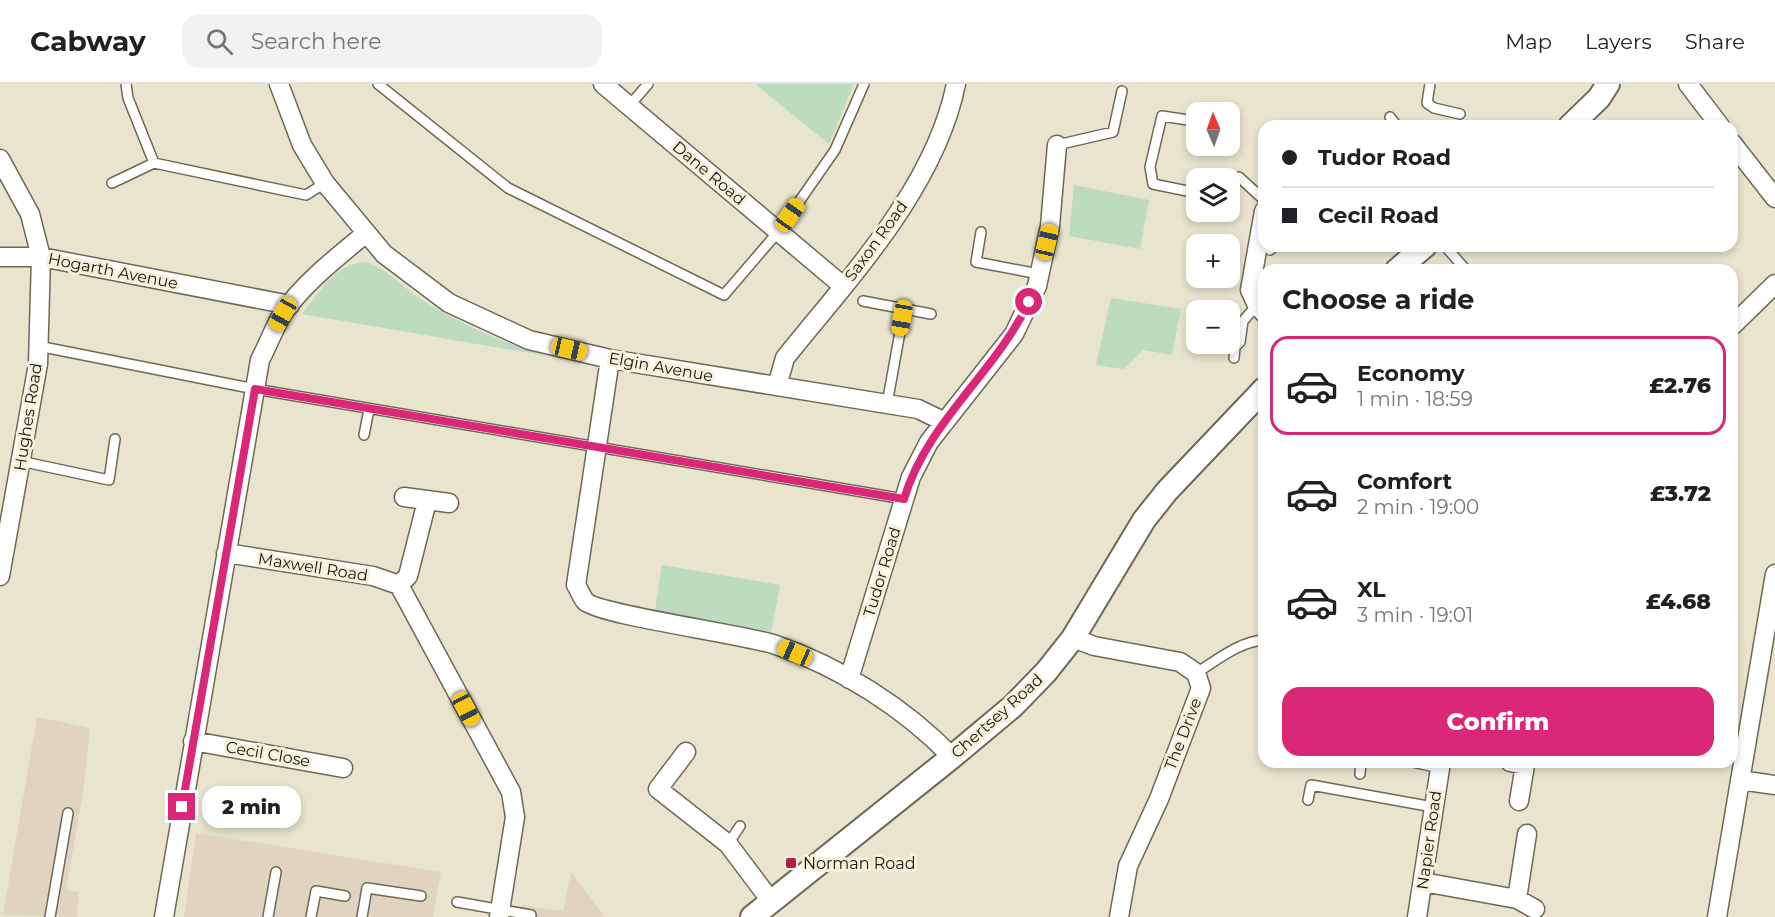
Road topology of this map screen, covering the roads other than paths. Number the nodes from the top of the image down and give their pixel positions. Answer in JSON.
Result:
{"nodes":[{"id":1,"x":126,"y":84,"type":"edge"},
{"id":2,"x":279,"y":84,"type":"edge"},
{"id":3,"x":378,"y":84,"type":"edge"},
{"id":4,"x":603,"y":84,"type":"edge"},
{"id":5,"x":648,"y":84,"type":"edge"},
{"id":6,"x":864,"y":84,"type":"edge"},
{"id":7,"x":956,"y":84,"type":"edge"},
{"id":8,"x":1430,"y":84,"type":"edge"},
{"id":9,"x":1608,"y":84,"type":"edge"},
{"id":10,"x":1688,"y":84,"type":"edge"},
{"id":11,"x":1122,"y":91,"type":"dead end"},
{"id":12,"x":629,"y":106,"type":"junction"},
{"id":13,"x":1460,"y":114,"type":"dead end"},
{"id":14,"x":1390,"y":117,"type":"dead end"},
{"id":15,"x":1186,"y":120,"type":"edge"},
{"id":16,"x":1392,"y":120,"type":"edge"},
{"id":17,"x":1576,"y":120,"type":"edge"},
{"id":18,"x":1710,"y":120,"type":"edge"},
{"id":19,"x":1057,"y":146,"type":"joint"},
{"id":20,"x":1738,"y":151,"type":"edge"},
{"id":21,"x":0,"y":159,"type":"edge"},
{"id":22,"x":154,"y":163,"type":"junction"},
{"id":23,"x":1240,"y":178,"type":"edge"},
{"id":24,"x":112,"y":183,"type":"dead end"},
{"id":25,"x":325,"y":183,"type":"junction"},
{"id":26,"x":1186,"y":191,"type":"edge"},
{"id":27,"x":1258,"y":194,"type":"edge"},
{"id":28,"x":1775,"y":198,"type":"edge"},
{"id":29,"x":778,"y":232,"type":"junction"},
{"id":30,"x":981,"y":232,"type":"dead end"},
{"id":31,"x":365,"y":234,"type":"junction"},
{"id":32,"x":1421,"y":252,"type":"edge"},
{"id":33,"x":1438,"y":252,"type":"edge"},
{"id":34,"x":0,"y":257,"type":"edge"},
{"id":35,"x":41,"y":257,"type":"junction"},
{"id":36,"x":1404,"y":264,"type":"edge"},
{"id":37,"x":1457,"y":264,"type":"edge"},
{"id":38,"x":1258,"y":267,"type":"edge"},
{"id":39,"x":1040,"y":274,"type":"junction"},
{"id":40,"x":1775,"y":284,"type":"edge"},
{"id":41,"x":843,"y":286,"type":"junction"},
{"id":42,"x":863,"y":301,"type":"dead end"},
{"id":43,"x":1258,"y":304,"type":"edge"},
{"id":44,"x":290,"y":305,"type":"junction"},
{"id":45,"x":904,"y":310,"type":"junction"},
{"id":46,"x":1258,"y":311,"type":"edge"},
{"id":47,"x":931,"y":314,"type":"dead end"},
{"id":48,"x":1738,"y":320,"type":"edge"},
{"id":49,"x":38,"y":346,"type":"junction"},
{"id":50,"x":610,"y":358,"type":"junction"},
{"id":51,"x":1234,"y":358,"type":"dead end"},
{"id":52,"x":777,"y":386,"type":"junction"},
{"id":53,"x":255,"y":389,"type":"junction"},
{"id":54,"x":1258,"y":395,"type":"edge"},
{"id":55,"x":887,"y":404,"type":"junction"},
{"id":56,"x":369,"y":408,"type":"junction"},
{"id":57,"x":945,"y":422,"type":"junction"},
{"id":58,"x":364,"y":435,"type":"dead end"},
{"id":59,"x":115,"y":439,"type":"dead end"},
{"id":60,"x":597,"y":447,"type":"junction"},
{"id":61,"x":20,"y":461,"type":"junction"},
{"id":62,"x":404,"y":497,"type":"dead end"},
{"id":63,"x":904,"y":499,"type":"junction"},
{"id":64,"x":427,"y":501,"type":"junction"},
{"id":65,"x":449,"y":503,"type":"dead end"},
{"id":66,"x":3,"y":545,"type":"edge"},
{"id":67,"x":226,"y":553,"type":"junction"},
{"id":68,"x":1775,"y":574,"type":"edge"},
{"id":69,"x":0,"y":576,"type":"edge"},
{"id":70,"x":399,"y":585,"type":"junction"},
{"id":71,"x":1073,"y":638,"type":"junction"},
{"id":72,"x":1258,"y":640,"type":"edge"},
{"id":73,"x":1196,"y":673,"type":"junction"},
{"id":74,"x":849,"y":679,"type":"junction"},
{"id":75,"x":193,"y":741,"type":"junction"},
{"id":76,"x":686,"y":752,"type":"dead end"},
{"id":77,"x":952,"y":757,"type":"junction"},
{"id":78,"x":343,"y":768,"type":"dead end"},
{"id":79,"x":1360,"y":768,"type":"edge"},
{"id":80,"x":1440,"y":768,"type":"edge"},
{"id":81,"x":1524,"y":768,"type":"edge"},
{"id":82,"x":1360,"y":774,"type":"dead end"},
{"id":83,"x":1740,"y":780,"type":"junction"},
{"id":84,"x":1775,"y":785,"type":"edge"},
{"id":85,"x":1308,"y":800,"type":"dead end"},
{"id":86,"x":1519,"y":801,"type":"dead end"},
{"id":87,"x":1433,"y":807,"type":"junction"},
{"id":88,"x":68,"y":813,"type":"dead end"},
{"id":89,"x":740,"y":826,"type":"dead end"},
{"id":90,"x":1527,"y":834,"type":"dead end"},
{"id":91,"x":728,"y":844,"type":"junction"},
{"id":92,"x":276,"y":872,"type":"dead end"},
{"id":93,"x":1423,"y":882,"type":"junction"},
{"id":94,"x":345,"y":896,"type":"dead end"},
{"id":95,"x":421,"y":896,"type":"dead end"},
{"id":96,"x":1517,"y":899,"type":"junction"},
{"id":97,"x":771,"y":901,"type":"junction"},
{"id":98,"x":457,"y":902,"type":"dead end"},
{"id":99,"x":1535,"y":909,"type":"dead end"},
{"id":100,"x":499,"y":913,"type":"edge"},
{"id":101,"x":531,"y":915,"type":"dead end"},
{"id":102,"x":50,"y":917,"type":"edge"},
{"id":103,"x":164,"y":917,"type":"edge"},
{"id":104,"x":268,"y":917,"type":"edge"},
{"id":105,"x":311,"y":917,"type":"edge"},
{"id":106,"x":362,"y":917,"type":"edge"},
{"id":107,"x":752,"y":917,"type":"edge"},
{"id":108,"x":1119,"y":917,"type":"edge"},
{"id":109,"x":1417,"y":917,"type":"edge"},
{"id":110,"x":1717,"y":917,"type":"edge"}],
"edges":[{"from":1,"to":22,"type":"lane"},
{"from":2,"to":25,"type":"street","name":"Elgin Avenue"},
{"from":3,"to":29,"type":"lane"},
{"from":4,"to":12,"type":"street","name":"Dane Road"},
{"from":5,"to":12,"type":"lane"},
{"from":6,"to":29,"type":"lane"},
{"from":7,"to":41,"type":"street","name":"Saxon Road"},
{"from":8,"to":13,"type":"lane"},
{"from":9,"to":17,"type":"street"},
{"from":10,"to":18,"type":"street"},
{"from":11,"to":19,"type":"lane"},
{"from":12,"to":29,"type":"street","name":"Dane Road"},
{"from":14,"to":16,"type":"lane"},
{"from":15,"to":26,"type":"lane"},
{"from":19,"to":39,"type":"street","name":"Tudor Road"},
{"from":20,"to":28,"type":"street"},
{"from":21,"to":35,"type":"street","name":"Hogarth Avenue"},
{"from":22,"to":24,"type":"lane"},
{"from":22,"to":25,"type":"lane"},
{"from":23,"to":27,"type":"lane"},
{"from":25,"to":31,"type":"street","name":"Elgin Avenue"},
{"from":29,"to":41,"type":"street","name":"Dane Road"},
{"from":30,"to":39,"type":"lane"},
{"from":31,"to":44,"type":"street"},
{"from":31,"to":50,"type":"street","name":"Elgin Avenue"},
{"from":32,"to":36,"type":"street"},
{"from":33,"to":37,"type":"lane"},
{"from":34,"to":35,"type":"street"},
{"from":35,"to":44,"type":"street","name":"Hogarth Avenue"},
{"from":35,"to":49,"type":"street","name":"Hughes Road"},
{"from":38,"to":43,"type":"street"},
{"from":39,"to":57,"type":"street","name":"Tudor Road"},
{"from":40,"to":48,"type":"street"},
{"from":41,"to":52,"type":"street","name":"Saxon Road"},
{"from":42,"to":45,"type":"lane"},
{"from":44,"to":53,"type":"street"},
{"from":45,"to":47,"type":"lane"},
{"from":45,"to":55,"type":"lane"},
{"from":46,"to":51,"type":"lane"},
{"from":49,"to":53,"type":"lane"},
{"from":49,"to":61,"type":"street","name":"Hughes Road"},
{"from":50,"to":52,"type":"street","name":"Elgin Avenue"},
{"from":50,"to":60,"type":"street"},
{"from":52,"to":55,"type":"street","name":"Elgin Avenue"},
{"from":53,"to":56,"type":"lane"},
{"from":53,"to":67,"type":"street"},
{"from":54,"to":71,"type":"street","name":"Chertsey Road"},
{"from":55,"to":57,"type":"street","name":"Elgin Avenue"},
{"from":56,"to":58,"type":"lane"},
{"from":56,"to":60,"type":"lane"},
{"from":57,"to":63,"type":"street","name":"Tudor Road"},
{"from":59,"to":61,"type":"lane"},
{"from":60,"to":63,"type":"lane"},
{"from":60,"to":74,"type":"street"},
{"from":61,"to":66,"type":"street","name":"Hughes Road"},
{"from":62,"to":64,"type":"street"},
{"from":63,"to":74,"type":"street","name":"Tudor Road"},
{"from":64,"to":65,"type":"street"},
{"from":64,"to":70,"type":"street"},
{"from":66,"to":69,"type":"street","name":"Hughes Road"},
{"from":67,"to":70,"type":"street","name":"Maxwell Road"},
{"from":67,"to":75,"type":"street"},
{"from":68,"to":83,"type":"street"},
{"from":70,"to":100,"type":"street"},
{"from":71,"to":73,"type":"street","name":"The Drive"},
{"from":71,"to":77,"type":"street","name":"Chertsey Road"},
{"from":72,"to":73,"type":"lane"},
{"from":73,"to":108,"type":"street","name":"The Drive"},
{"from":74,"to":77,"type":"street"},
{"from":75,"to":78,"type":"street","name":"Cecil Close"},
{"from":75,"to":103,"type":"street"},
{"from":76,"to":91,"type":"street"},
{"from":77,"to":97,"type":"street","name":"Chertsey Road"},
{"from":79,"to":82,"type":"lane"},
{"from":80,"to":87,"type":"street","name":"Napier Road"},
{"from":81,"to":86,"type":"street"},
{"from":83,"to":84,"type":"street"},
{"from":83,"to":110,"type":"street"},
{"from":85,"to":87,"type":"lane"},
{"from":87,"to":93,"type":"street","name":"Napier Road"},
{"from":88,"to":102,"type":"lane"},
{"from":89,"to":91,"type":"lane"},
{"from":90,"to":96,"type":"street"},
{"from":91,"to":97,"type":"street"},
{"from":92,"to":104,"type":"lane"},
{"from":93,"to":96,"type":"street"},
{"from":93,"to":109,"type":"street","name":"Napier Road"},
{"from":94,"to":105,"type":"lane"},
{"from":95,"to":106,"type":"lane"},
{"from":96,"to":99,"type":"street"},
{"from":97,"to":107,"type":"street","name":"Chertsey Road"},
{"from":98,"to":100,"type":"lane"},
{"from":100,"to":101,"type":"lane"}]}
